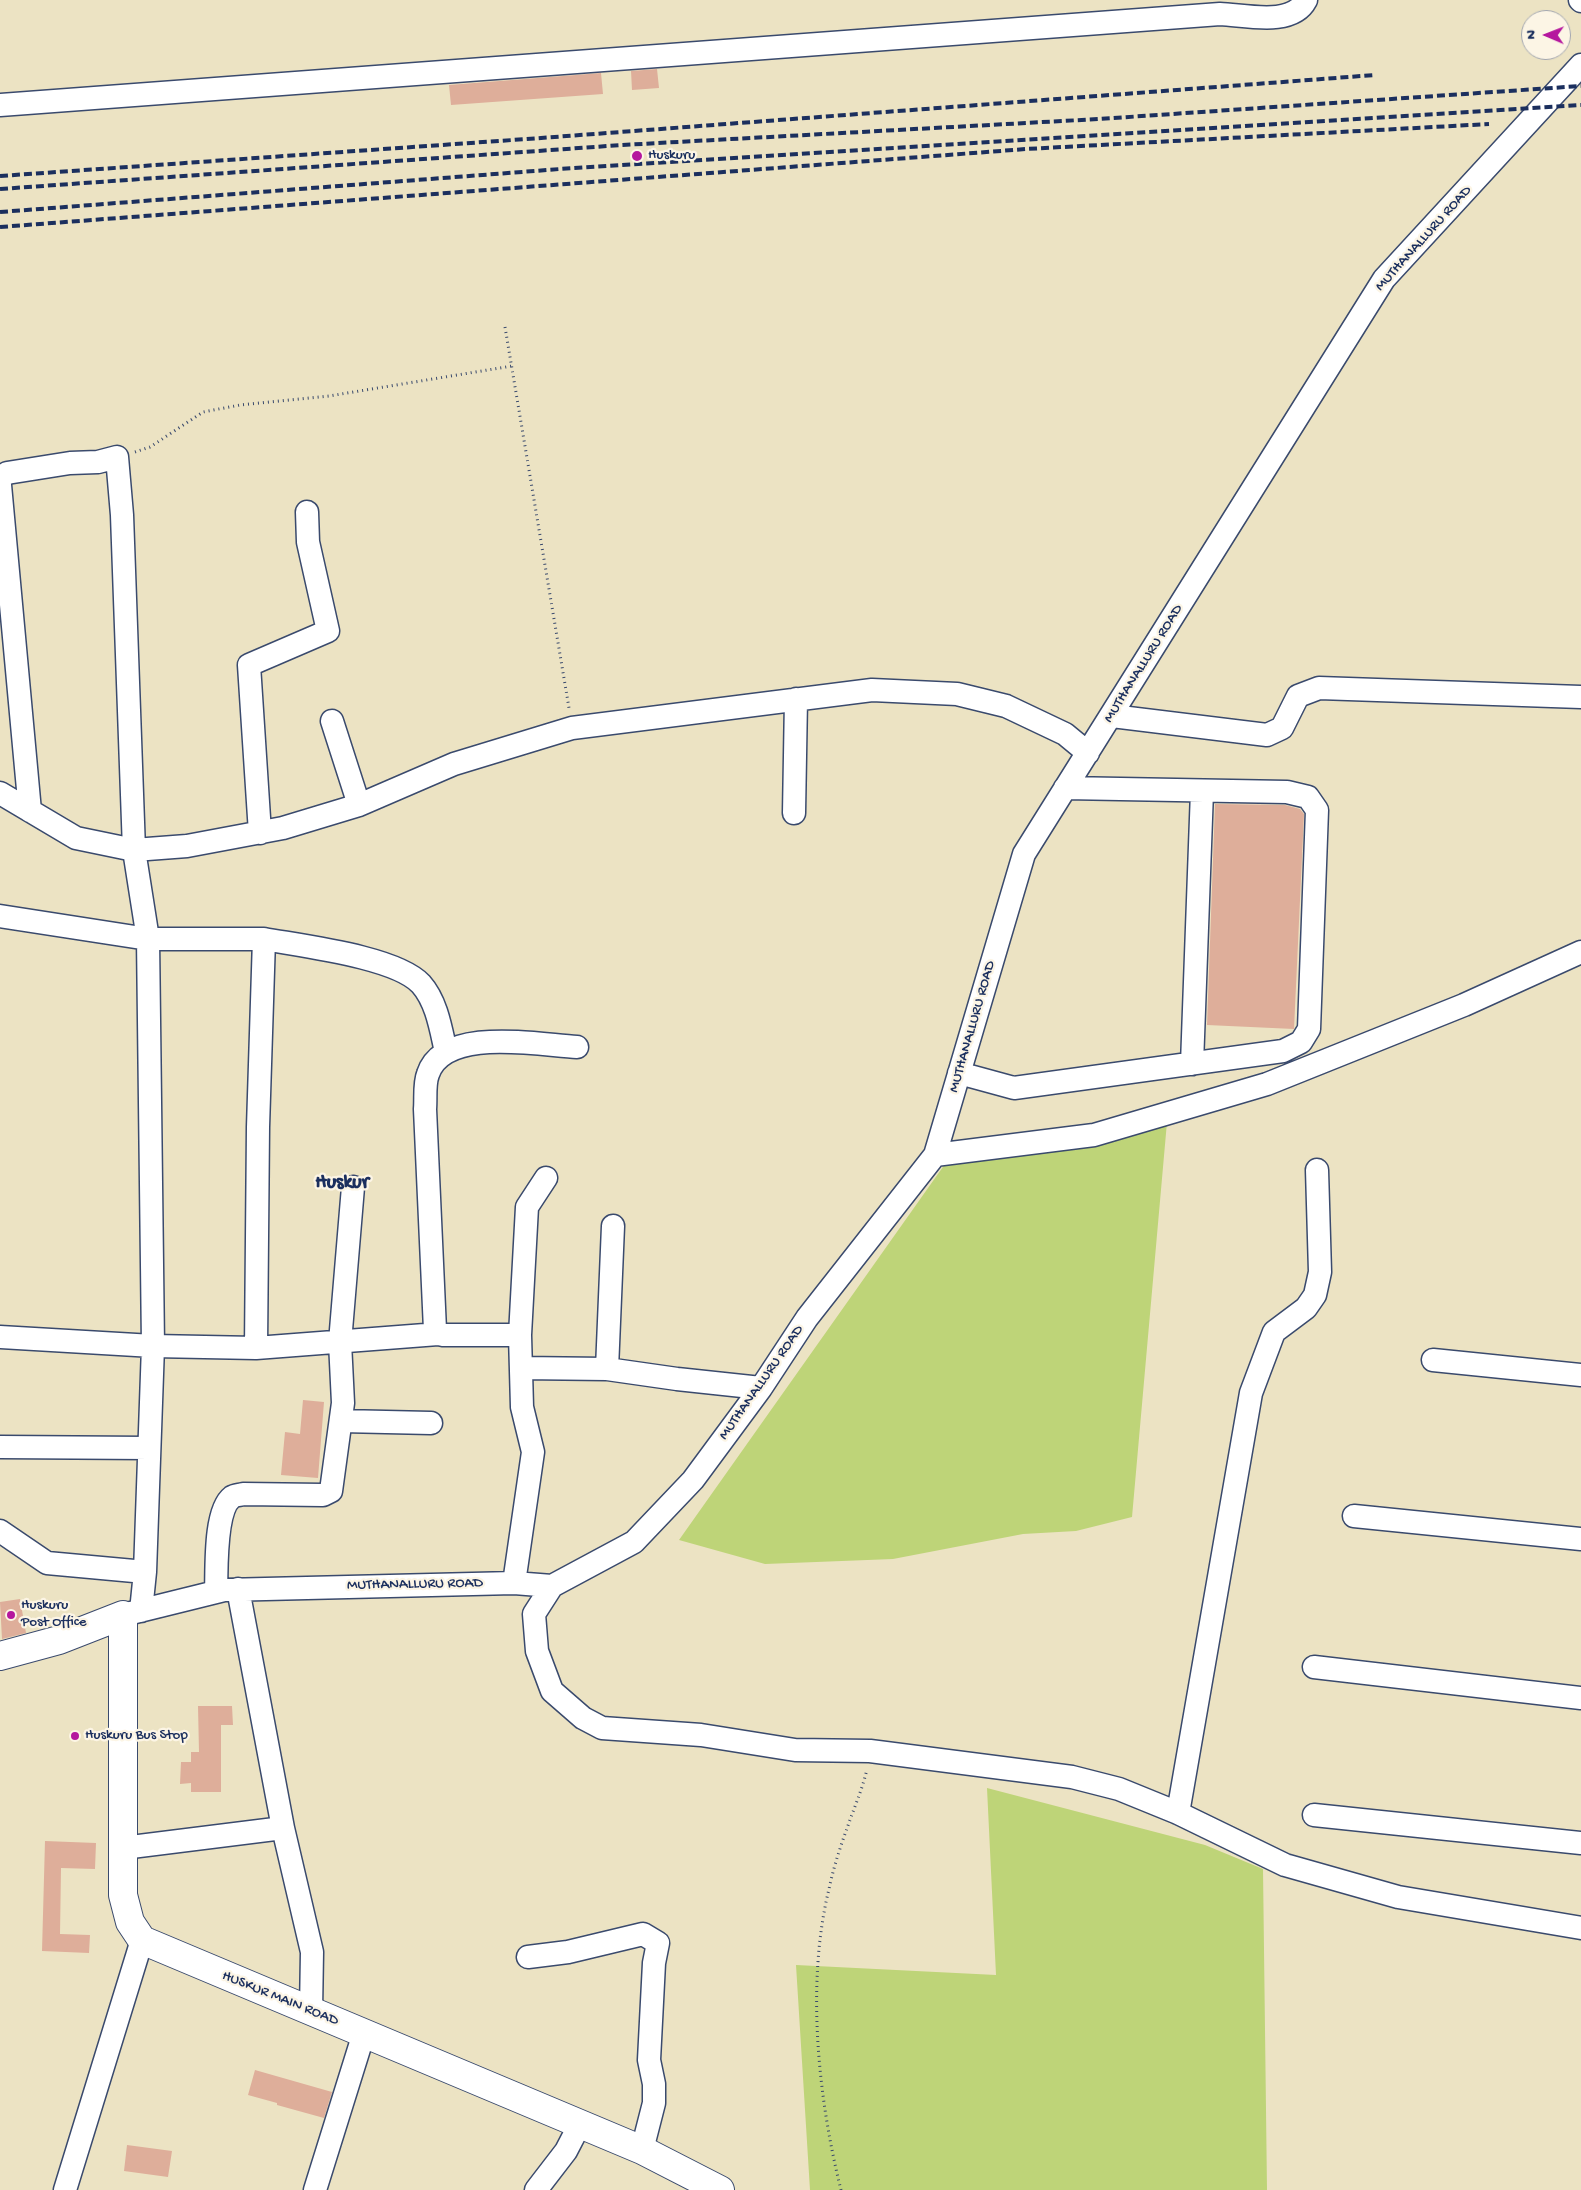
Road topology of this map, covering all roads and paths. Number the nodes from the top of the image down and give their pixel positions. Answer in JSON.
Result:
{"nodes":[{"id":1,"x":1306,"y":0,"type":"edge"},
{"id":2,"x":1581,"y":65,"type":"edge"},
{"id":3,"x":0,"y":105,"type":"edge"},
{"id":4,"x":505,"y":327,"type":"dead end"},
{"id":5,"x":512,"y":366,"type":"junction"},
{"id":6,"x":117,"y":458,"type":"junction"},
{"id":7,"x":0,"y":479,"type":"edge"},
{"id":8,"x":0,"y":485,"type":"edge"},
{"id":9,"x":307,"y":512,"type":"dead end"},
{"id":10,"x":1581,"y":697,"type":"edge"},
{"id":11,"x":796,"y":699,"type":"junction"},
{"id":12,"x":1112,"y":716,"type":"junction"},
{"id":13,"x":332,"y":722,"type":"dead end"},
{"id":14,"x":572,"y":728,"type":"junction"},
{"id":15,"x":1088,"y":753,"type":"junction"},
{"id":16,"x":1065,"y":788,"type":"junction"},
{"id":17,"x":1202,"y":790,"type":"junction"},
{"id":18,"x":0,"y":793,"type":"edge"},
{"id":19,"x":359,"y":805,"type":"junction"},
{"id":20,"x":30,"y":811,"type":"junction"},
{"id":21,"x":794,"y":813,"type":"dead end"},
{"id":22,"x":260,"y":833,"type":"junction"},
{"id":23,"x":134,"y":850,"type":"junction"},
{"id":24,"x":0,"y":916,"type":"edge"},
{"id":25,"x":148,"y":939,"type":"junction"},
{"id":26,"x":264,"y":939,"type":"junction"},
{"id":27,"x":1581,"y":952,"type":"edge"},
{"id":28,"x":577,"y":1047,"type":"dead end"},
{"id":29,"x":446,"y":1052,"type":"junction"},
{"id":30,"x":1192,"y":1064,"type":"junction"},
{"id":31,"x":959,"y":1073,"type":"junction"},
{"id":32,"x":935,"y":1155,"type":"junction"},
{"id":33,"x":1317,"y":1170,"type":"dead end"},
{"id":34,"x":546,"y":1178,"type":"dead end"},
{"id":35,"x":353,"y":1187,"type":"dead end"},
{"id":36,"x":613,"y":1226,"type":"dead end"},
{"id":37,"x":438,"y":1334,"type":"junction"},
{"id":38,"x":520,"y":1335,"type":"junction"},
{"id":39,"x":0,"y":1337,"type":"edge"},
{"id":40,"x":340,"y":1342,"type":"junction"},
{"id":41,"x":153,"y":1346,"type":"junction"},
{"id":42,"x":256,"y":1348,"type":"junction"},
{"id":43,"x":1433,"y":1360,"type":"dead end"},
{"id":44,"x":521,"y":1368,"type":"junction"},
{"id":45,"x":607,"y":1369,"type":"junction"},
{"id":46,"x":1581,"y":1375,"type":"edge"},
{"id":47,"x":762,"y":1388,"type":"junction"},
{"id":48,"x":341,"y":1421,"type":"junction"},
{"id":49,"x":431,"y":1423,"type":"dead end"},
{"id":50,"x":0,"y":1447,"type":"edge"},
{"id":51,"x":149,"y":1448,"type":"junction"},
{"id":52,"x":1354,"y":1516,"type":"dead end"},
{"id":53,"x":0,"y":1531,"type":"edge"},
{"id":54,"x":1581,"y":1539,"type":"edge"},
{"id":55,"x":145,"y":1572,"type":"junction"},
{"id":56,"x":514,"y":1583,"type":"junction"},
{"id":57,"x":552,"y":1586,"type":"junction"},
{"id":58,"x":227,"y":1590,"type":"junction"},
{"id":59,"x":132,"y":1613,"type":"junction"},
{"id":60,"x":0,"y":1656,"type":"edge"},
{"id":61,"x":1314,"y":1667,"type":"dead end"},
{"id":62,"x":1581,"y":1698,"type":"edge"},
{"id":63,"x":870,"y":1752,"type":"junction"},
{"id":64,"x":1178,"y":1813,"type":"junction"},
{"id":65,"x":1314,"y":1815,"type":"dead end"},
{"id":66,"x":283,"y":1828,"type":"junction"},
{"id":67,"x":1581,"y":1843,"type":"edge"},
{"id":68,"x":123,"y":1848,"type":"junction"},
{"id":69,"x":1581,"y":1928,"type":"edge"},
{"id":70,"x":142,"y":1940,"type":"junction"},
{"id":71,"x":528,"y":1957,"type":"dead end"},
{"id":72,"x":311,"y":2011,"type":"junction"},
{"id":73,"x":364,"y":2033,"type":"junction"},
{"id":74,"x":580,"y":2124,"type":"junction"},
{"id":75,"x":642,"y":2150,"type":"junction"},
{"id":76,"x":65,"y":2190,"type":"edge"},
{"id":77,"x":316,"y":2190,"type":"edge"},
{"id":78,"x":536,"y":2190,"type":"edge"},
{"id":79,"x":720,"y":2190,"type":"edge"},
{"id":80,"x":841,"y":2190,"type":"edge"}],
"edges":[{"from":1,"to":3,"type":"street"},
{"from":2,"to":12,"type":"street","name":"MUTHANALLURU ROAD"},
{"from":4,"to":5,"type":"path"},
{"from":5,"to":6,"type":"path"},
{"from":5,"to":14,"type":"path"},
{"from":6,"to":7,"type":"street"},
{"from":6,"to":23,"type":"street"},
{"from":8,"to":20,"type":"street"},
{"from":9,"to":22,"type":"street"},
{"from":10,"to":12,"type":"street"},
{"from":11,"to":14,"type":"street"},
{"from":11,"to":15,"type":"street"},
{"from":11,"to":21,"type":"street"},
{"from":12,"to":15,"type":"street","name":"MUTHANALLURU ROAD"},
{"from":13,"to":19,"type":"street"},
{"from":14,"to":19,"type":"street"},
{"from":15,"to":16,"type":"street","name":"MUTHANALLURU ROAD"},
{"from":16,"to":17,"type":"street"},
{"from":16,"to":31,"type":"street","name":"MUTHANALLURU ROAD"},
{"from":17,"to":30,"type":"street"},
{"from":17,"to":30,"type":"street"},
{"from":18,"to":20,"type":"street"},
{"from":19,"to":22,"type":"street"},
{"from":20,"to":23,"type":"street"},
{"from":22,"to":23,"type":"street"},
{"from":23,"to":25,"type":"street"},
{"from":24,"to":25,"type":"street"},
{"from":25,"to":26,"type":"street"},
{"from":25,"to":41,"type":"street"},
{"from":26,"to":29,"type":"street"},
{"from":26,"to":42,"type":"street"},
{"from":27,"to":32,"type":"street"},
{"from":28,"to":29,"type":"street"},
{"from":29,"to":37,"type":"street"},
{"from":30,"to":31,"type":"street"},
{"from":31,"to":32,"type":"street","name":"MUTHANALLURU ROAD"},
{"from":32,"to":47,"type":"street","name":"MUTHANALLURU ROAD"},
{"from":33,"to":64,"type":"street"},
{"from":34,"to":38,"type":"street"},
{"from":35,"to":40,"type":"street"},
{"from":36,"to":45,"type":"street"},
{"from":37,"to":38,"type":"street"},
{"from":37,"to":40,"type":"street"},
{"from":38,"to":44,"type":"street"},
{"from":39,"to":41,"type":"street"},
{"from":40,"to":42,"type":"street"},
{"from":40,"to":48,"type":"street"},
{"from":41,"to":42,"type":"street"},
{"from":41,"to":51,"type":"street"},
{"from":43,"to":46,"type":"street"},
{"from":44,"to":45,"type":"street"},
{"from":44,"to":56,"type":"street"},
{"from":45,"to":47,"type":"street"},
{"from":47,"to":57,"type":"street","name":"MUTHANALLURU ROAD"},
{"from":48,"to":49,"type":"street"},
{"from":48,"to":58,"type":"street"},
{"from":50,"to":51,"type":"street"},
{"from":51,"to":55,"type":"street"},
{"from":52,"to":54,"type":"street"},
{"from":53,"to":55,"type":"street"},
{"from":55,"to":59,"type":"street"},
{"from":56,"to":57,"type":"street","name":"MUTHANALLURU ROAD"},
{"from":56,"to":58,"type":"street","name":"MUTHANALLURU ROAD"},
{"from":57,"to":63,"type":"street"},
{"from":58,"to":59,"type":"street","name":"MUTHANALLURU ROAD"},
{"from":58,"to":66,"type":"street"},
{"from":59,"to":60,"type":"main road"},
{"from":59,"to":68,"type":"main road"},
{"from":61,"to":62,"type":"street"},
{"from":63,"to":64,"type":"street"},
{"from":63,"to":80,"type":"path"},
{"from":64,"to":69,"type":"street"},
{"from":65,"to":67,"type":"street"},
{"from":66,"to":68,"type":"street"},
{"from":66,"to":72,"type":"street"},
{"from":68,"to":70,"type":"main road"},
{"from":70,"to":72,"type":"main road","name":"HUSKUR MAIN ROAD"},
{"from":70,"to":76,"type":"street"},
{"from":71,"to":75,"type":"street"},
{"from":72,"to":73,"type":"main road","name":"HUSKUR MAIN ROAD"},
{"from":73,"to":74,"type":"main road","name":"HUSKUR MAIN ROAD"},
{"from":73,"to":77,"type":"street"},
{"from":74,"to":75,"type":"main road","name":"HUSKUR MAIN ROAD"},
{"from":74,"to":78,"type":"street"},
{"from":75,"to":79,"type":"main road","name":"HUSKUR MAIN ROAD"}]}
